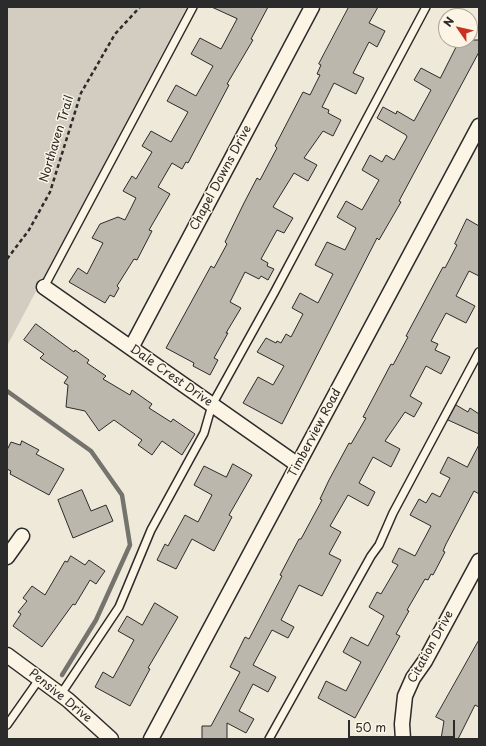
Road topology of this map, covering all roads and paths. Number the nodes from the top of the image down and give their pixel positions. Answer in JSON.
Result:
{"nodes":[{"id":1,"x":140,"y":7,"type":"edge"},
{"id":2,"x":194,"y":7,"type":"edge"},
{"id":3,"x":312,"y":7,"type":"edge"},
{"id":4,"x":426,"y":7,"type":"edge"},
{"id":5,"x":479,"y":126,"type":"edge"},
{"id":6,"x":7,"y":259,"type":"edge"},
{"id":7,"x":44,"y":288,"type":"joint"},
{"id":8,"x":131,"y":348,"type":"junction"},
{"id":9,"x":479,"y":352,"type":"edge"},
{"id":10,"x":212,"y":405,"type":"junction"},
{"id":11,"x":298,"y":465,"type":"junction"},
{"id":12,"x":22,"y":536,"type":"dead end"},
{"id":13,"x":7,"y":557,"type":"edge"},
{"id":14,"x":479,"y":561,"type":"edge"},
{"id":15,"x":475,"y":577,"type":"edge"},
{"id":16,"x":7,"y":655,"type":"edge"},
{"id":17,"x":40,"y":678,"type":"junction"},
{"id":18,"x":61,"y":694,"type":"junction"},
{"id":19,"x":7,"y":725,"type":"edge"},
{"id":20,"x":111,"y":739,"type":"edge"},
{"id":21,"x":151,"y":739,"type":"edge"},
{"id":22,"x":269,"y":739,"type":"edge"},
{"id":23,"x":402,"y":739,"type":"edge"}],
"edges":[{"from":1,"to":6,"type":"path","name":"Northaven Trail"},
{"from":2,"to":7,"type":"lane"},
{"from":3,"to":8,"type":"street","name":"Chapel Downs Drive"},
{"from":4,"to":10,"type":"lane"},
{"from":5,"to":11,"type":"street","name":"Timberview Road"},
{"from":7,"to":8,"type":"street","name":"Dale Crest Drive"},
{"from":8,"to":10,"type":"street","name":"Dale Crest Drive"},
{"from":9,"to":22,"type":"lane"},
{"from":10,"to":11,"type":"street","name":"Dale Crest Drive"},
{"from":10,"to":18,"type":"lane"},
{"from":11,"to":21,"type":"street","name":"Timberview Road"},
{"from":12,"to":13,"type":"street"},
{"from":14,"to":15,"type":"street","name":"Citation Drive"},
{"from":15,"to":23,"type":"street","name":"Citation Drive"},
{"from":16,"to":17,"type":"street","name":"Pensive Drive"},
{"from":17,"to":18,"type":"street","name":"Pensive Drive"},
{"from":17,"to":19,"type":"lane"},
{"from":18,"to":20,"type":"street","name":"Pensive Drive"}]}
